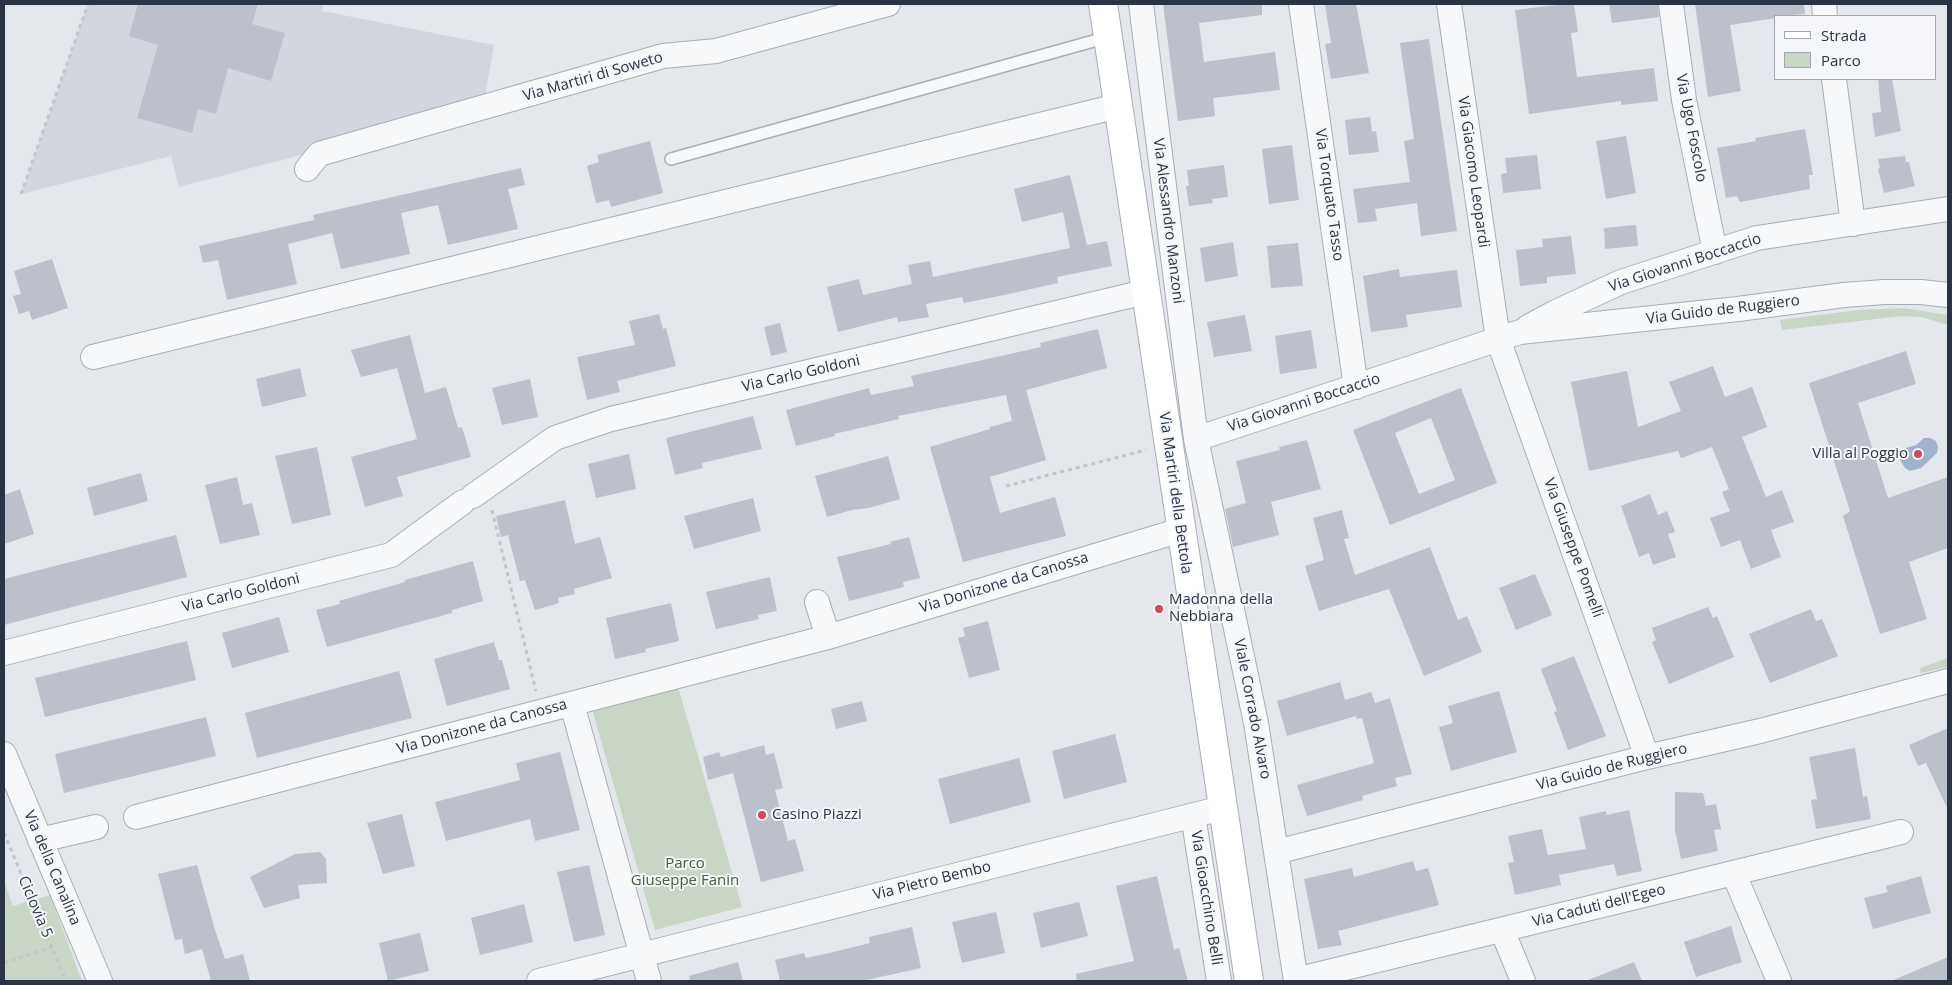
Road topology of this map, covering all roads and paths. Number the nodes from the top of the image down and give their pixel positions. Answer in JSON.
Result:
{"nodes":[{"id":1,"x":88,"y":4,"type":"edge"},
{"id":2,"x":888,"y":4,"type":"edge"},
{"id":3,"x":1103,"y":4,"type":"edge"},
{"id":4,"x":1141,"y":4,"type":"edge"},
{"id":5,"x":1301,"y":4,"type":"edge"},
{"id":6,"x":1449,"y":4,"type":"edge"},
{"id":7,"x":1671,"y":4,"type":"edge"},
{"id":8,"x":1108,"y":37,"type":"junction"},
{"id":9,"x":1834,"y":80,"type":"edge"},
{"id":10,"x":1118,"y":106,"type":"junction"},
{"id":11,"x":671,"y":158,"type":"dead end"},
{"id":12,"x":307,"y":169,"type":"dead end"},
{"id":13,"x":21,"y":194,"type":"dead end"},
{"id":14,"x":1948,"y":209,"type":"edge"},
{"id":15,"x":1853,"y":224,"type":"junction"},
{"id":16,"x":1715,"y":252,"type":"junction"},
{"id":17,"x":1146,"y":292,"type":"junction"},
{"id":18,"x":1948,"y":295,"type":"edge"},
{"id":19,"x":1520,"y":332,"type":"junction"},
{"id":20,"x":1498,"y":339,"type":"junction"},
{"id":21,"x":93,"y":357,"type":"dead end"},
{"id":22,"x":1356,"y":386,"type":"junction"},
{"id":23,"x":1196,"y":438,"type":"junction"},
{"id":24,"x":1169,"y":444,"type":"junction"},
{"id":25,"x":1006,"y":486,"type":"dead end"},
{"id":26,"x":474,"y":495,"type":"junction"},
{"id":27,"x":1181,"y":530,"type":"junction"},
{"id":28,"x":816,"y":602,"type":"dead end"},
{"id":29,"x":828,"y":637,"type":"junction"},
{"id":30,"x":4,"y":653,"type":"edge"},
{"id":31,"x":1948,"y":681,"type":"edge"},
{"id":32,"x":572,"y":704,"type":"junction"},
{"id":33,"x":540,"y":712,"type":"junction"},
{"id":34,"x":4,"y":754,"type":"edge"},
{"id":35,"x":1647,"y":757,"type":"junction"},
{"id":36,"x":1222,"y":808,"type":"junction"},
{"id":37,"x":1193,"y":815,"type":"junction"},
{"id":38,"x":136,"y":817,"type":"dead end"},
{"id":39,"x":96,"y":827,"type":"dead end"},
{"id":40,"x":1901,"y":832,"type":"dead end"},
{"id":41,"x":4,"y":833,"type":"edge"},
{"id":42,"x":40,"y":840,"type":"junction"},
{"id":43,"x":1276,"y":852,"type":"junction"},
{"id":44,"x":1734,"y":874,"type":"junction"},
{"id":45,"x":1502,"y":930,"type":"junction"},
{"id":46,"x":52,"y":947,"type":"junction"},
{"id":47,"x":641,"y":955,"type":"junction"},
{"id":48,"x":4,"y":963,"type":"edge"},
{"id":49,"x":66,"y":981,"type":"edge"},
{"id":50,"x":100,"y":981,"type":"edge"},
{"id":51,"x":539,"y":981,"type":"edge"},
{"id":52,"x":649,"y":981,"type":"edge"},
{"id":53,"x":1219,"y":981,"type":"edge"},
{"id":54,"x":1249,"y":981,"type":"edge"},
{"id":55,"x":1296,"y":981,"type":"edge"},
{"id":56,"x":1523,"y":981,"type":"edge"},
{"id":57,"x":1779,"y":981,"type":"edge"}],
"edges":[{"from":1,"to":13,"type":"path"},
{"from":2,"to":12,"type":"street","name":"Via Martiri di Soweto"},
{"from":3,"to":8,"type":"main road","name":"Via Martiri della Bettola"},
{"from":4,"to":23,"type":"street","name":"Via Alessandro Manzoni"},
{"from":5,"to":22,"type":"street","name":"Via Torquato Tasso"},
{"from":6,"to":20,"type":"street","name":"Via Giacomo Leopardi"},
{"from":7,"to":16,"type":"street","name":"Via Ugo Foscolo"},
{"from":8,"to":10,"type":"main road","name":"Via Martiri della Bettola"},
{"from":8,"to":11,"type":"lane"},
{"from":9,"to":15,"type":"street"},
{"from":10,"to":17,"type":"main road","name":"Via Martiri della Bettola"},
{"from":10,"to":21,"type":"street"},
{"from":14,"to":15,"type":"street","name":"Via Giovanni Boccaccio"},
{"from":15,"to":16,"type":"street","name":"Via Giovanni Boccaccio"},
{"from":16,"to":19,"type":"street","name":"Via Giovanni Boccaccio"},
{"from":17,"to":24,"type":"main road","name":"Via Martiri della Bettola"},
{"from":17,"to":26,"type":"street","name":"Via Carlo Goldoni"},
{"from":18,"to":19,"type":"street","name":"Via Guido de Ruggiero"},
{"from":19,"to":20,"type":"street","name":"Via Guido de Ruggiero"},
{"from":20,"to":22,"type":"street","name":"Via Giovanni Boccaccio"},
{"from":20,"to":35,"type":"street","name":"Via Giuseppe Pomelli"},
{"from":22,"to":23,"type":"street","name":"Via Giovanni Boccaccio"},
{"from":23,"to":43,"type":"street","name":"Viale Corrado Alvaro"},
{"from":24,"to":25,"type":"path"},
{"from":24,"to":27,"type":"main road","name":"Via Martiri della Bettola"},
{"from":26,"to":30,"type":"street","name":"Via Carlo Goldoni"},
{"from":26,"to":33,"type":"path"},
{"from":27,"to":29,"type":"street","name":"Via Donizone da Canossa"},
{"from":27,"to":36,"type":"main road","name":"Via Martiri della Bettola"},
{"from":28,"to":29,"type":"street"},
{"from":29,"to":32,"type":"street","name":"Via Donizone da Canossa"},
{"from":31,"to":35,"type":"street","name":"Via Guido de Ruggiero"},
{"from":32,"to":33,"type":"street","name":"Via Donizone da Canossa"},
{"from":32,"to":47,"type":"street"},
{"from":33,"to":38,"type":"street","name":"Via Donizone da Canossa"},
{"from":34,"to":42,"type":"street","name":"Via della Canalina"},
{"from":35,"to":43,"type":"street","name":"Via Guido de Ruggiero"},
{"from":36,"to":37,"type":"street","name":"Via Pietro Bembo"},
{"from":36,"to":54,"type":"main road","name":"Via Martiri della Bettola"},
{"from":37,"to":47,"type":"street","name":"Via Pietro Bembo"},
{"from":37,"to":53,"type":"street","name":"Via Gioacchino Belli"},
{"from":39,"to":42,"type":"street"},
{"from":40,"to":44,"type":"street","name":"Via Caduti dell'Egeo"},
{"from":41,"to":46,"type":"path","name":"Ciclovia 5"},
{"from":42,"to":50,"type":"street","name":"Via della Canalina"},
{"from":43,"to":55,"type":"street","name":"Viale Corrado Alvaro"},
{"from":44,"to":45,"type":"street","name":"Via Caduti dell'Egeo"},
{"from":44,"to":57,"type":"street"},
{"from":45,"to":55,"type":"street","name":"Via Caduti dell'Egeo"},
{"from":45,"to":56,"type":"street"},
{"from":46,"to":48,"type":"path"},
{"from":46,"to":49,"type":"path","name":"Ciclovia 5"},
{"from":47,"to":51,"type":"street","name":"Via Pietro Bembo"},
{"from":47,"to":52,"type":"street"}]}
